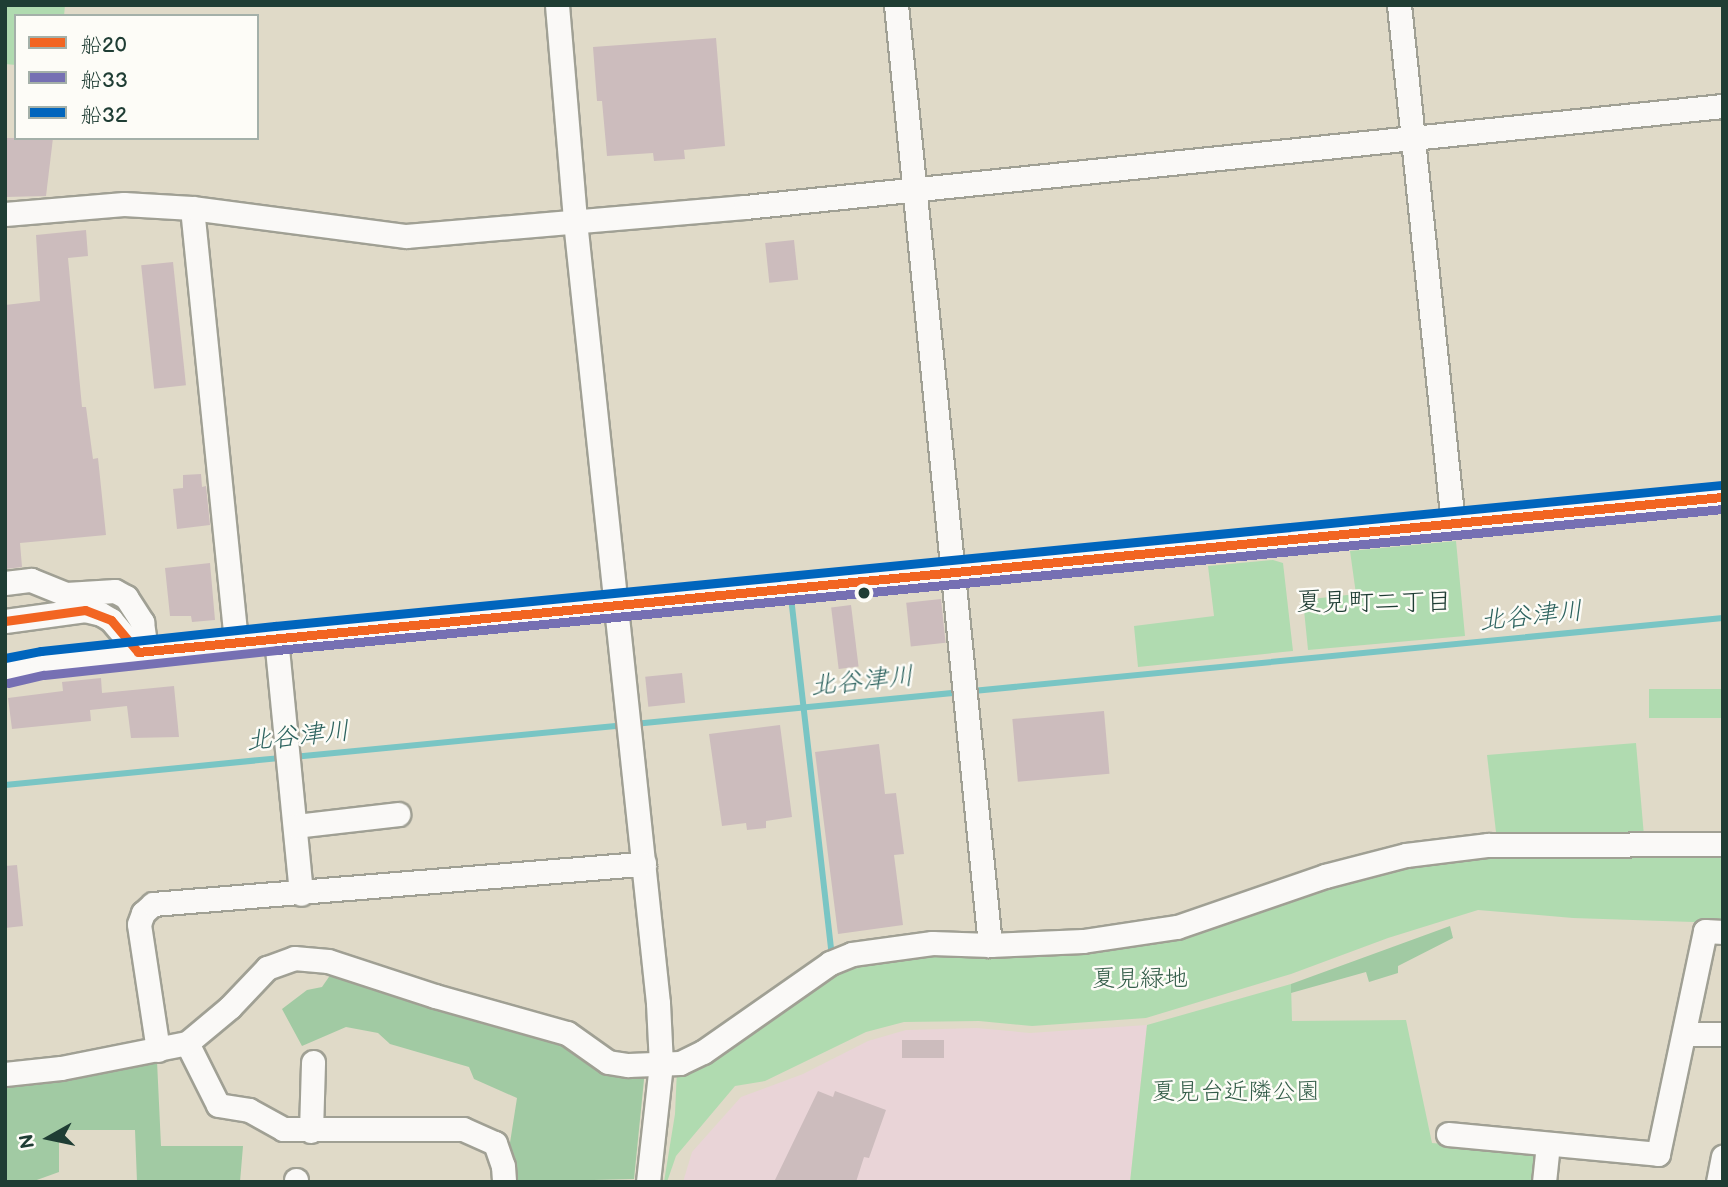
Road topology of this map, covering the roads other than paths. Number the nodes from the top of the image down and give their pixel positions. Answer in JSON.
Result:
{"nodes":[{"id":1,"x":557,"y":5,"type":"edge"},
{"id":2,"x":896,"y":5,"type":"edge"},
{"id":3,"x":1399,"y":5,"type":"edge"},
{"id":4,"x":1723,"y":106,"type":"edge"},
{"id":5,"x":1413,"y":138,"type":"junction"},
{"id":6,"x":914,"y":189,"type":"junction"},
{"id":7,"x":192,"y":208,"type":"junction"},
{"id":8,"x":5,"y":214,"type":"edge"},
{"id":9,"x":575,"y":221,"type":"junction"},
{"id":10,"x":1723,"y":497,"type":"edge"},
{"id":11,"x":1453,"y":523,"type":"junction"},
{"id":12,"x":952,"y":572,"type":"junction"},
{"id":13,"x":5,"y":583,"type":"edge"},
{"id":14,"x":617,"y":606,"type":"junction"},
{"id":15,"x":5,"y":621,"type":"edge"},
{"id":16,"x":276,"y":638,"type":"junction"},
{"id":17,"x":236,"y":642,"type":"junction"},
{"id":18,"x":138,"y":653,"type":"junction"},
{"id":19,"x":5,"y":671,"type":"edge"},
{"id":20,"x":398,"y":814,"type":"dead end"},
{"id":21,"x":295,"y":827,"type":"junction"},
{"id":22,"x":1723,"y":844,"type":"edge"},
{"id":23,"x":643,"y":864,"type":"junction"},
{"id":24,"x":302,"y":894,"type":"junction"},
{"id":25,"x":1723,"y":932,"type":"edge"},
{"id":26,"x":990,"y":945,"type":"junction"},
{"id":27,"x":1685,"y":1034,"type":"junction"},
{"id":28,"x":1723,"y":1034,"type":"edge"},
{"id":29,"x":187,"y":1043,"type":"junction"},
{"id":30,"x":158,"y":1050,"type":"junction"},
{"id":31,"x":313,"y":1062,"type":"dead end"},
{"id":32,"x":661,"y":1064,"type":"junction"},
{"id":33,"x":5,"y":1074,"type":"edge"},
{"id":34,"x":311,"y":1131,"type":"junction"},
{"id":35,"x":1448,"y":1134,"type":"dead end"},
{"id":36,"x":1548,"y":1144,"type":"junction"},
{"id":37,"x":1723,"y":1156,"type":"edge"},
{"id":38,"x":504,"y":1182,"type":"edge"},
{"id":39,"x":648,"y":1182,"type":"edge"},
{"id":40,"x":1544,"y":1182,"type":"edge"},
{"id":41,"x":1718,"y":1182,"type":"edge"}],
"edges":[{"from":1,"to":9,"type":"street"},
{"from":2,"to":6,"type":"street"},
{"from":3,"to":5,"type":"street"},
{"from":4,"to":5,"type":"street"},
{"from":5,"to":6,"type":"street"},
{"from":5,"to":11,"type":"street"},
{"from":6,"to":9,"type":"street"},
{"from":6,"to":12,"type":"street"},
{"from":7,"to":8,"type":"street"},
{"from":7,"to":9,"type":"street"},
{"from":7,"to":17,"type":"street"},
{"from":9,"to":14,"type":"street"},
{"from":10,"to":11,"type":"street"},
{"from":11,"to":12,"type":"street"},
{"from":12,"to":14,"type":"street"},
{"from":12,"to":26,"type":"street"},
{"from":13,"to":18,"type":"street"},
{"from":14,"to":16,"type":"street"},
{"from":14,"to":23,"type":"street"},
{"from":15,"to":18,"type":"street"},
{"from":16,"to":17,"type":"street"},
{"from":16,"to":21,"type":"street"},
{"from":17,"to":18,"type":"street"},
{"from":18,"to":19,"type":"street"},
{"from":20,"to":21,"type":"street"},
{"from":21,"to":24,"type":"street"},
{"from":22,"to":26,"type":"street"},
{"from":23,"to":24,"type":"street"},
{"from":23,"to":32,"type":"street"},
{"from":24,"to":30,"type":"street"},
{"from":25,"to":27,"type":"street"},
{"from":26,"to":32,"type":"street"},
{"from":27,"to":28,"type":"street"},
{"from":27,"to":36,"type":"street"},
{"from":29,"to":30,"type":"street"},
{"from":29,"to":32,"type":"street"},
{"from":29,"to":34,"type":"street"},
{"from":30,"to":33,"type":"street"},
{"from":31,"to":34,"type":"street"},
{"from":32,"to":39,"type":"street"},
{"from":34,"to":38,"type":"street"},
{"from":35,"to":36,"type":"street"},
{"from":36,"to":40,"type":"street"},
{"from":37,"to":41,"type":"street"}]}
